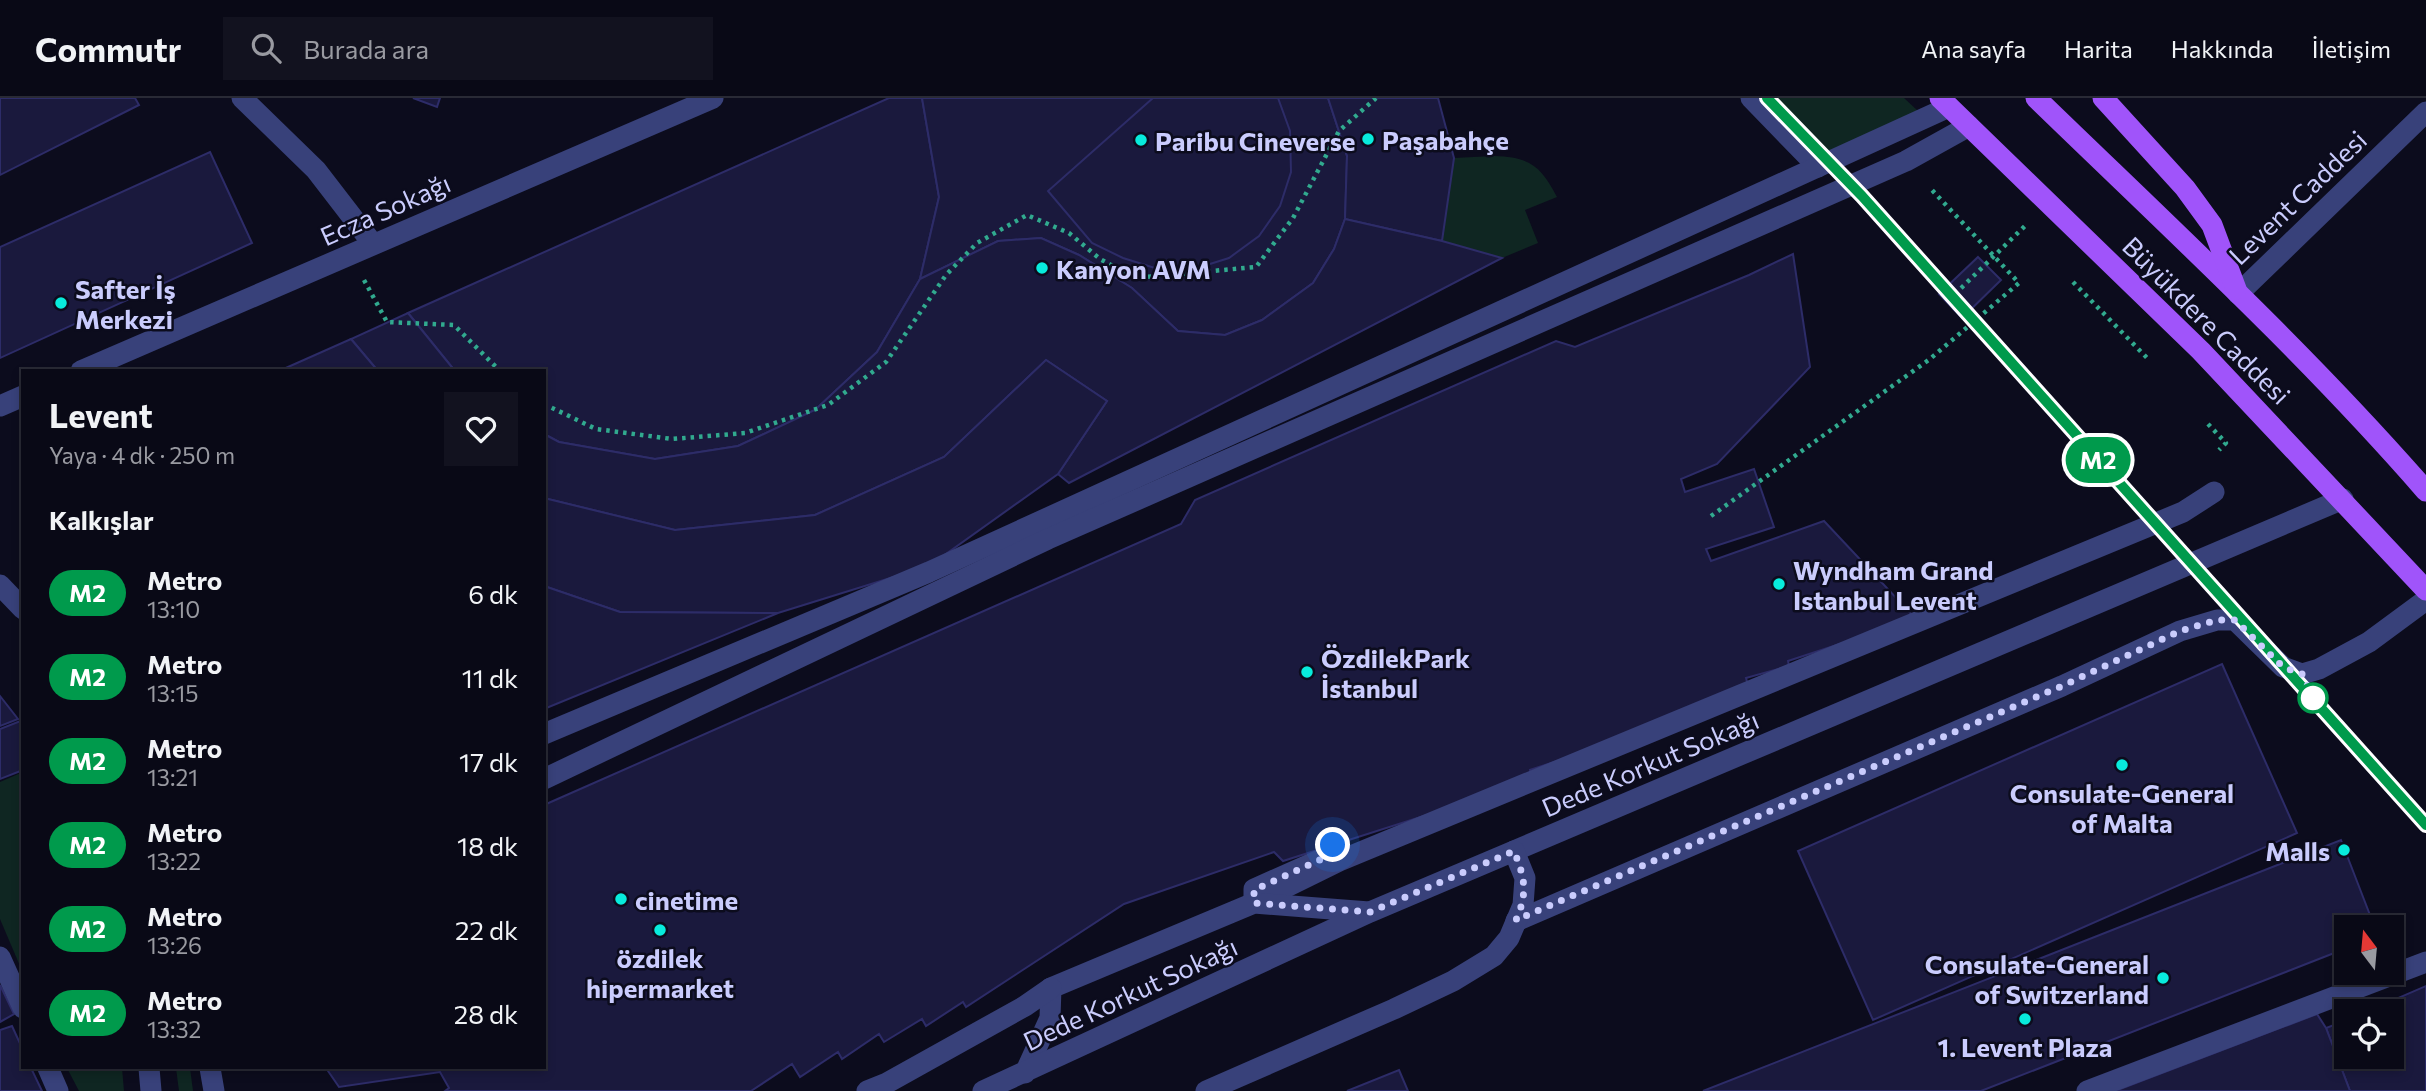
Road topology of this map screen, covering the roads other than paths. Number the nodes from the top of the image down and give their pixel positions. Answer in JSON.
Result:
{"nodes":[{"id":1,"x":242,"y":98,"type":"edge"},
{"id":2,"x":713,"y":98,"type":"edge"},
{"id":3,"x":1751,"y":98,"type":"edge"},
{"id":4,"x":2036,"y":98,"type":"edge"},
{"id":5,"x":2103,"y":98,"type":"edge"},
{"id":6,"x":1945,"y":102,"type":"edge"},
{"id":7,"x":2426,"y":112,"type":"edge"},
{"id":8,"x":1969,"y":126,"type":"junction"},
{"id":9,"x":1818,"y":167,"type":"junction"},
{"id":10,"x":373,"y":244,"type":"junction"},
{"id":11,"x":2238,"y":294,"type":"junction"},
{"id":12,"x":86,"y":369,"type":"edge"},
{"id":13,"x":21,"y":397,"type":"edge"},
{"id":14,"x":0,"y":406,"type":"edge"},
{"id":15,"x":2426,"y":491,"type":"edge"},
{"id":16,"x":2214,"y":492,"type":"dead end"},
{"id":17,"x":2343,"y":499,"type":"junction"},
{"id":18,"x":0,"y":585,"type":"edge"},
{"id":19,"x":2426,"y":590,"type":"edge"},
{"id":20,"x":2426,"y":600,"type":"edge"},
{"id":21,"x":21,"y":607,"type":"edge"},
{"id":22,"x":546,"y":733,"type":"edge"},
{"id":23,"x":546,"y":778,"type":"edge"},
{"id":24,"x":1333,"y":845,"type":"dead end"},
{"id":25,"x":1514,"y":851,"type":"junction"},
{"id":26,"x":1254,"y":903,"type":"junction"},
{"id":27,"x":1370,"y":912,"type":"junction"},
{"id":28,"x":1516,"y":920,"type":"junction"},
{"id":29,"x":0,"y":957,"type":"edge"},
{"id":30,"x":2426,"y":962,"type":"edge"},
{"id":31,"x":1051,"y":988,"type":"junction"},
{"id":32,"x":21,"y":1004,"type":"edge"},
{"id":33,"x":48,"y":1069,"type":"edge"},
{"id":34,"x":149,"y":1069,"type":"edge"},
{"id":35,"x":209,"y":1069,"type":"edge"},
{"id":36,"x":1025,"y":1073,"type":"junction"},
{"id":37,"x":58,"y":1091,"type":"edge"},
{"id":38,"x":151,"y":1091,"type":"edge"},
{"id":39,"x":214,"y":1091,"type":"edge"},
{"id":40,"x":867,"y":1091,"type":"edge"},
{"id":41,"x":983,"y":1091,"type":"edge"},
{"id":42,"x":1206,"y":1091,"type":"edge"},
{"id":43,"x":2087,"y":1091,"type":"edge"}],
"edges":[{"from":1,"to":10,"type":"street"},
{"from":2,"to":10,"type":"street","name":"Ecza Sokağı"},
{"from":3,"to":9,"type":"street"},
{"from":4,"to":11,"type":"main road","name":"Büyükdere Caddesi"},
{"from":5,"to":11,"type":"main road"},
{"from":6,"to":8,"type":"main road","name":"Büyükdere Caddesi"},
{"from":6,"to":9,"type":"street"},
{"from":7,"to":11,"type":"street","name":"Levent Caddesi"},
{"from":8,"to":17,"type":"main road","name":"Büyükdere Caddesi"},
{"from":8,"to":23,"type":"street"},
{"from":9,"to":22,"type":"street"},
{"from":10,"to":12,"type":"street","name":"Ecza Sokağı"},
{"from":11,"to":15,"type":"main road","name":"Büyükdere Caddesi"},
{"from":13,"to":14,"type":"street"},
{"from":16,"to":26,"type":"street"},
{"from":17,"to":19,"type":"main road","name":"Büyükdere Caddesi"},
{"from":17,"to":25,"type":"street","name":"Dede Korkut Sokağı"},
{"from":18,"to":21,"type":"street"},
{"from":20,"to":28,"type":"street"},
{"from":24,"to":26,"type":"street"},
{"from":25,"to":27,"type":"street","name":"Dede Korkut Sokağı"},
{"from":25,"to":28,"type":"street"},
{"from":26,"to":27,"type":"street"},
{"from":26,"to":31,"type":"street"},
{"from":27,"to":36,"type":"street","name":"Dede Korkut Sokağı"},
{"from":28,"to":42,"type":"street"},
{"from":29,"to":32,"type":"street"},
{"from":30,"to":43,"type":"street"},
{"from":31,"to":36,"type":"street"},
{"from":31,"to":40,"type":"street"},
{"from":33,"to":37,"type":"street"},
{"from":34,"to":38,"type":"street"},
{"from":35,"to":39,"type":"street"},
{"from":36,"to":41,"type":"street","name":"Dede Korkut Sokağı"}]}
